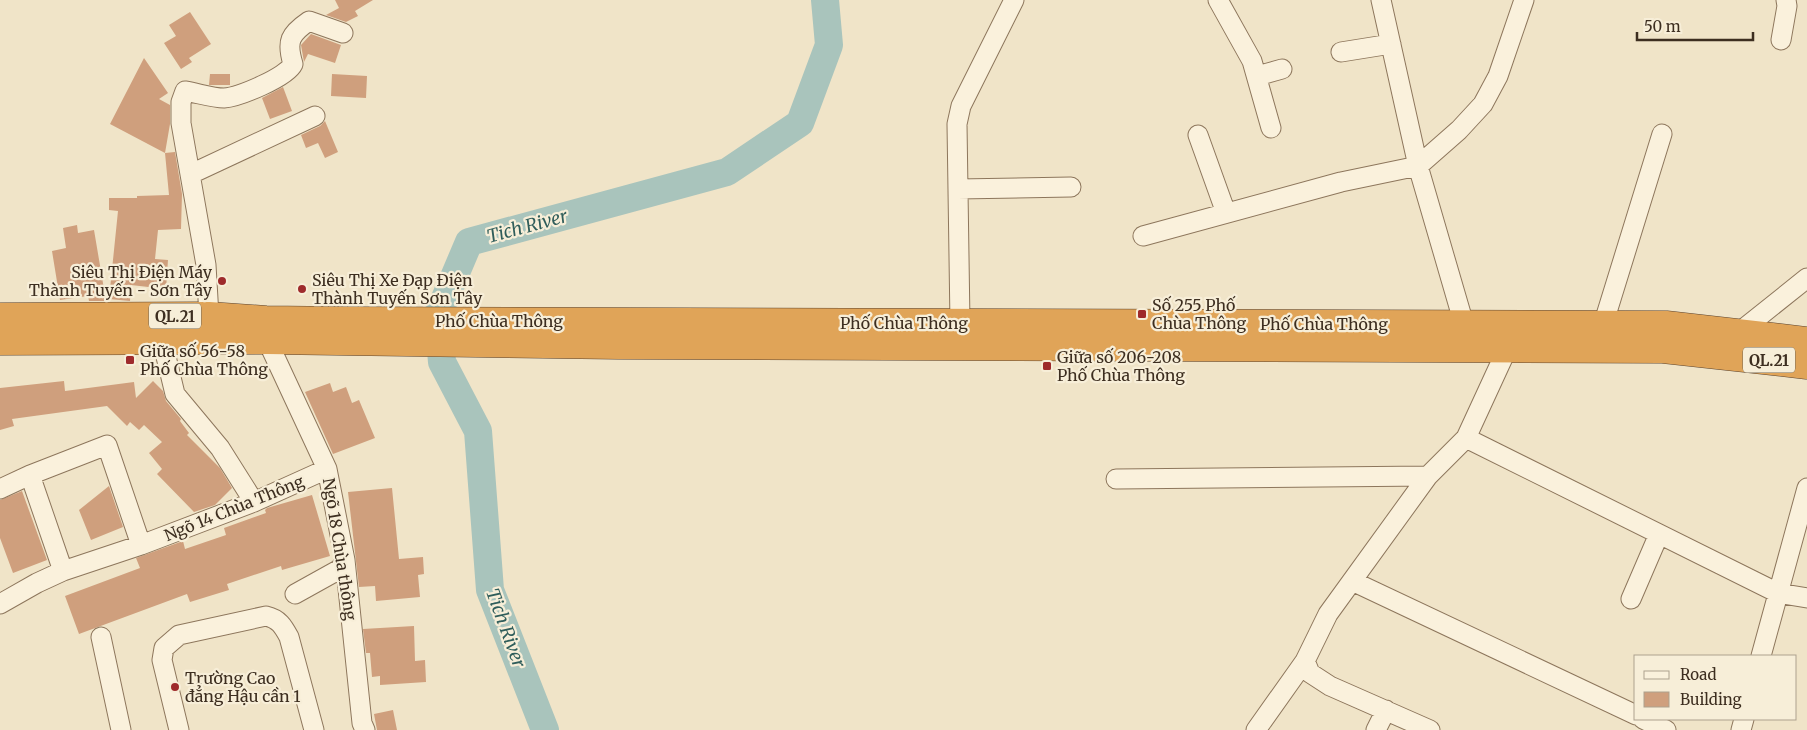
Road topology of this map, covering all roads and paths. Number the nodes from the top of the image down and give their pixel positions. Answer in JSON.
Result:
{"nodes":[{"id":1,"x":1014,"y":0,"type":"edge"},
{"id":2,"x":1218,"y":0,"type":"edge"},
{"id":3,"x":1381,"y":0,"type":"edge"},
{"id":4,"x":1524,"y":0,"type":"edge"},
{"id":5,"x":1786,"y":0,"type":"edge"},
{"id":6,"x":343,"y":33,"type":"dead end"},
{"id":7,"x":1781,"y":40,"type":"dead end"},
{"id":8,"x":1391,"y":44,"type":"junction"},
{"id":9,"x":1341,"y":52,"type":"dead end"},
{"id":10,"x":1282,"y":69,"type":"dead end"},
{"id":11,"x":1257,"y":76,"type":"junction"},
{"id":12,"x":315,"y":116,"type":"dead end"},
{"id":13,"x":1271,"y":128,"type":"dead end"},
{"id":14,"x":1662,"y":134,"type":"dead end"},
{"id":15,"x":1198,"y":135,"type":"dead end"},
{"id":16,"x":1418,"y":166,"type":"junction"},
{"id":17,"x":191,"y":174,"type":"junction"},
{"id":18,"x":1071,"y":187,"type":"dead end"},
{"id":19,"x":958,"y":189,"type":"junction"},
{"id":20,"x":1226,"y":213,"type":"junction"},
{"id":21,"x":1143,"y":236,"type":"dead end"},
{"id":22,"x":1807,"y":278,"type":"edge"},
{"id":23,"x":209,"y":316,"type":"junction"},
{"id":24,"x":0,"y":317,"type":"edge"},
{"id":25,"x":960,"y":323,"type":"junction"},
{"id":26,"x":1464,"y":324,"type":"junction"},
{"id":27,"x":1603,"y":325,"type":"junction"},
{"id":28,"x":267,"y":330,"type":"junction"},
{"id":29,"x":620,"y":334,"type":"junction"},
{"id":30,"x":0,"y":340,"type":"edge"},
{"id":31,"x":162,"y":340,"type":"junction"},
{"id":32,"x":1807,"y":341,"type":"edge"},
{"id":33,"x":1734,"y":345,"type":"junction"},
{"id":34,"x":1507,"y":348,"type":"junction"},
{"id":35,"x":1807,"y":365,"type":"edge"},
{"id":36,"x":1466,"y":438,"type":"junction"},
{"id":37,"x":327,"y":469,"type":"junction"},
{"id":38,"x":30,"y":475,"type":"junction"},
{"id":39,"x":1428,"y":476,"type":"junction"},
{"id":40,"x":1116,"y":479,"type":"dead end"},
{"id":41,"x":1807,"y":488,"type":"edge"},
{"id":42,"x":0,"y":489,"type":"edge"},
{"id":43,"x":254,"y":502,"type":"junction"},
{"id":44,"x":1660,"y":534,"type":"junction"},
{"id":45,"x":141,"y":545,"type":"junction"},
{"id":46,"x":345,"y":560,"type":"junction"},
{"id":47,"x":63,"y":571,"type":"junction"},
{"id":48,"x":1352,"y":581,"type":"junction"},
{"id":49,"x":1778,"y":593,"type":"junction"},
{"id":50,"x":295,"y":594,"type":"dead end"},
{"id":51,"x":1807,"y":598,"type":"edge"},
{"id":52,"x":1631,"y":599,"type":"dead end"},
{"id":53,"x":0,"y":604,"type":"edge"},
{"id":54,"x":101,"y":638,"type":"dead end"},
{"id":55,"x":1761,"y":655,"type":"edge"},
{"id":56,"x":1305,"y":662,"type":"junction"},
{"id":57,"x":1386,"y":710,"type":"junction"},
{"id":58,"x":1634,"y":715,"type":"edge"},
{"id":59,"x":1645,"y":720,"type":"edge"},
{"id":60,"x":121,"y":730,"type":"edge"},
{"id":61,"x":179,"y":730,"type":"edge"},
{"id":62,"x":314,"y":730,"type":"edge"},
{"id":63,"x":365,"y":730,"type":"edge"},
{"id":64,"x":1256,"y":730,"type":"edge"},
{"id":65,"x":1376,"y":730,"type":"edge"},
{"id":66,"x":1430,"y":730,"type":"edge"},
{"id":67,"x":1666,"y":730,"type":"edge"}],
"edges":[{"from":1,"to":19,"type":"street"},
{"from":2,"to":11,"type":"street"},
{"from":3,"to":8,"type":"street"},
{"from":4,"to":16,"type":"street"},
{"from":5,"to":7,"type":"street"},
{"from":6,"to":17,"type":"street"},
{"from":8,"to":9,"type":"street"},
{"from":8,"to":16,"type":"street"},
{"from":10,"to":11,"type":"street"},
{"from":11,"to":13,"type":"street"},
{"from":12,"to":17,"type":"street"},
{"from":14,"to":27,"type":"street"},
{"from":15,"to":20,"type":"street"},
{"from":16,"to":20,"type":"street"},
{"from":16,"to":26,"type":"street"},
{"from":17,"to":23,"type":"street"},
{"from":18,"to":19,"type":"street"},
{"from":19,"to":25,"type":"street"},
{"from":20,"to":21,"type":"street"},
{"from":22,"to":33,"type":"street"},
{"from":23,"to":24,"type":"highway","name":"Phố Chùa Thông","number":"QL.21"},
{"from":23,"to":28,"type":"highway","name":"Phố Chùa Thông","number":"QL.21"},
{"from":25,"to":26,"type":"highway","name":"Phố Chùa Thông","number":"QL.21"},
{"from":25,"to":29,"type":"highway","name":"Phố Chùa Thông","number":"QL.21"},
{"from":26,"to":27,"type":"highway","name":"Phố Chùa Thông","number":"QL.21"},
{"from":27,"to":33,"type":"highway","name":"Phố Chùa Thông","number":"QL.21"},
{"from":28,"to":29,"type":"highway","name":"Phố Chùa Thông","number":"QL.21"},
{"from":28,"to":31,"type":"highway","name":"Phố Chùa Thông","number":"QL.21"},
{"from":28,"to":37,"type":"street","name":"Ngõ 18 Chùa thông"},
{"from":29,"to":34,"type":"highway","name":"Phố Chùa Thông","number":"QL.21"},
{"from":30,"to":31,"type":"highway","name":"Phố Chùa Thông","number":"QL.21"},
{"from":31,"to":43,"type":"street"},
{"from":32,"to":33,"type":"highway","name":"Phố Chùa Thông","number":"QL.21"},
{"from":33,"to":34,"type":"highway","name":"Phố Chùa Thông","number":"QL.21"},
{"from":33,"to":35,"type":"highway","name":"Phố Chùa Thông","number":"QL.21"},
{"from":34,"to":36,"type":"street"},
{"from":36,"to":39,"type":"street"},
{"from":36,"to":44,"type":"street"},
{"from":37,"to":43,"type":"street","name":"Ngõ 14 Chùa Thông"},
{"from":37,"to":46,"type":"street","name":"Ngõ 18 Chùa thông"},
{"from":38,"to":42,"type":"street"},
{"from":38,"to":45,"type":"street"},
{"from":38,"to":47,"type":"street"},
{"from":39,"to":40,"type":"street"},
{"from":39,"to":48,"type":"street"},
{"from":41,"to":49,"type":"street"},
{"from":43,"to":45,"type":"street","name":"Ngõ 14 Chùa Thông"},
{"from":44,"to":49,"type":"street"},
{"from":44,"to":52,"type":"street"},
{"from":45,"to":47,"type":"street","name":"Ngõ 14 Chùa Thông"},
{"from":46,"to":50,"type":"street"},
{"from":46,"to":63,"type":"street","name":"Ngõ 18 Chùa thông"},
{"from":47,"to":53,"type":"street","name":"Ngõ 14 Chùa Thông"},
{"from":48,"to":56,"type":"street"},
{"from":48,"to":58,"type":"street"},
{"from":49,"to":51,"type":"street"},
{"from":49,"to":55,"type":"street"},
{"from":54,"to":60,"type":"street"},
{"from":56,"to":57,"type":"street"},
{"from":56,"to":64,"type":"street"},
{"from":57,"to":65,"type":"street"},
{"from":57,"to":66,"type":"street"},
{"from":59,"to":67,"type":"street"},
{"from":61,"to":62,"type":"street"}]}
